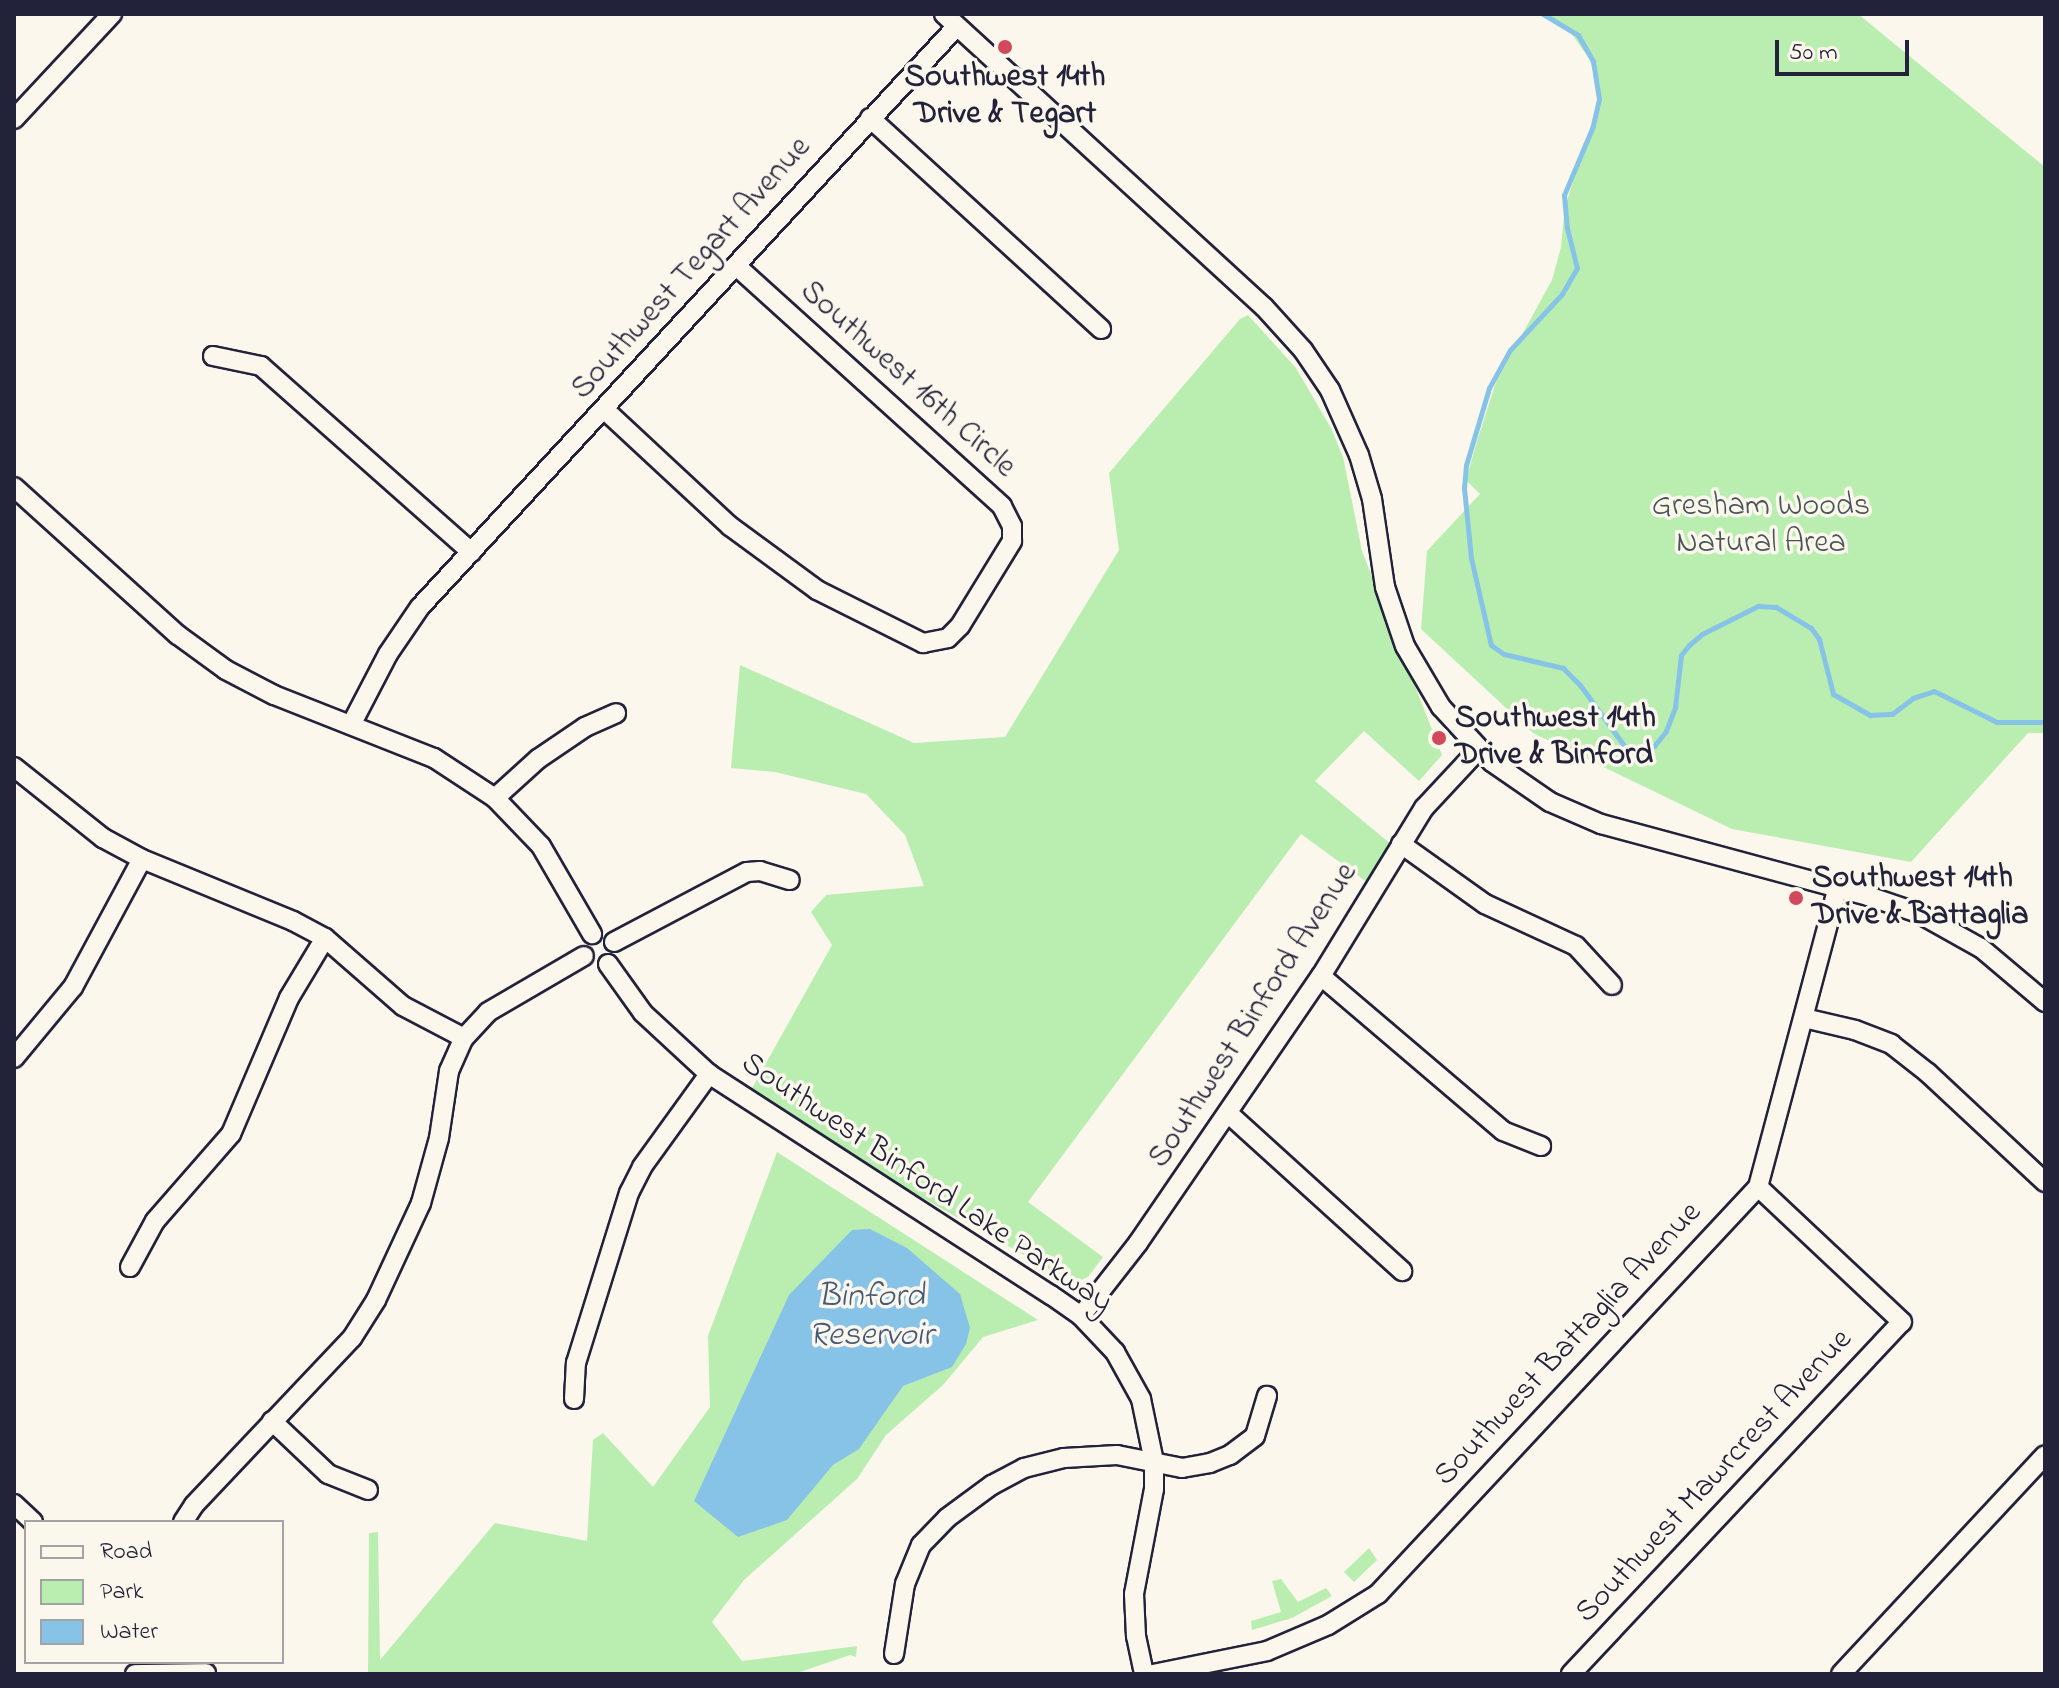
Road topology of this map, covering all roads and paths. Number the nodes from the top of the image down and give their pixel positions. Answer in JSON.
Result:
{"nodes":[{"id":1,"x":112,"y":14,"type":"edge"},
{"id":2,"x":950,"y":20,"type":"edge"},
{"id":3,"x":870,"y":118,"type":"junction"},
{"id":4,"x":14,"y":119,"type":"edge"},
{"id":5,"x":736,"y":266,"type":"junction"},
{"id":6,"x":1101,"y":329,"type":"dead end"},
{"id":7,"x":213,"y":356,"type":"dead end"},
{"id":8,"x":605,"y":410,"type":"junction"},
{"id":9,"x":18,"y":497,"type":"edge"},
{"id":10,"x":471,"y":552,"type":"junction"},
{"id":11,"x":616,"y":713,"type":"dead end"},
{"id":12,"x":351,"y":725,"type":"junction"},
{"id":13,"x":1478,"y":750,"type":"junction"},
{"id":14,"x":14,"y":767,"type":"edge"},
{"id":15,"x":495,"y":798,"type":"junction"},
{"id":16,"x":1401,"y":844,"type":"junction"},
{"id":17,"x":142,"y":859,"type":"junction"},
{"id":18,"x":790,"y":880,"type":"dead end"},
{"id":19,"x":1838,"y":887,"type":"junction"},
{"id":20,"x":592,"y":934,"type":"junction"},
{"id":21,"x":325,"y":938,"type":"junction"},
{"id":22,"x":614,"y":942,"type":"junction"},
{"id":23,"x":584,"y":956,"type":"junction"},
{"id":24,"x":608,"y":964,"type":"junction"},
{"id":25,"x":1321,"y":976,"type":"junction"},
{"id":26,"x":1612,"y":985,"type":"dead end"},
{"id":27,"x":2045,"y":1002,"type":"edge"},
{"id":28,"x":1804,"y":1018,"type":"junction"},
{"id":29,"x":464,"y":1038,"type":"junction"},
{"id":30,"x":14,"y":1058,"type":"edge"},
{"id":31,"x":709,"y":1074,"type":"junction"},
{"id":32,"x":1229,"y":1114,"type":"junction"},
{"id":33,"x":1541,"y":1146,"type":"dead end"},
{"id":34,"x":2045,"y":1182,"type":"edge"},
{"id":35,"x":1758,"y":1187,"type":"junction"},
{"id":36,"x":130,"y":1267,"type":"dead end"},
{"id":37,"x":1402,"y":1271,"type":"dead end"},
{"id":38,"x":1081,"y":1316,"type":"junction"},
{"id":39,"x":1267,"y":1396,"type":"dead end"},
{"id":40,"x":574,"y":1399,"type":"dead end"},
{"id":41,"x":272,"y":1421,"type":"junction"},
{"id":42,"x":2045,"y":1455,"type":"edge"},
{"id":43,"x":1154,"y":1462,"type":"junction"},
{"id":44,"x":368,"y":1490,"type":"dead end"},
{"id":45,"x":14,"y":1504,"type":"edge"},
{"id":46,"x":31,"y":1520,"type":"edge"},
{"id":47,"x":185,"y":1520,"type":"edge"},
{"id":48,"x":894,"y":1654,"type":"dead end"},
{"id":49,"x":206,"y":1673,"type":"edge"},
{"id":50,"x":135,"y":1674,"type":"edge"},
{"id":51,"x":1144,"y":1674,"type":"edge"},
{"id":52,"x":1153,"y":1674,"type":"edge"},
{"id":53,"x":1571,"y":1674,"type":"edge"},
{"id":54,"x":1841,"y":1674,"type":"edge"}],
"edges":[{"from":1,"to":4,"type":"street"},
{"from":2,"to":3,"type":"street","name":"Southwest Tegart Avenue"},
{"from":2,"to":13,"type":"street"},
{"from":3,"to":5,"type":"street","name":"Southwest Tegart Avenue"},
{"from":3,"to":6,"type":"street"},
{"from":5,"to":8,"type":"street","name":"Southwest Tegart Avenue"},
{"from":5,"to":8,"type":"street","name":"Southwest 16th Circle"},
{"from":7,"to":10,"type":"street"},
{"from":8,"to":10,"type":"street","name":"Southwest Tegart Avenue"},
{"from":9,"to":12,"type":"street"},
{"from":10,"to":12,"type":"street","name":"Southwest Tegart Avenue"},
{"from":11,"to":15,"type":"street"},
{"from":12,"to":15,"type":"street"},
{"from":13,"to":16,"type":"street","name":"Southwest Binford Avenue"},
{"from":13,"to":19,"type":"street"},
{"from":14,"to":17,"type":"street"},
{"from":15,"to":20,"type":"street"},
{"from":16,"to":25,"type":"street","name":"Southwest Binford Avenue"},
{"from":16,"to":26,"type":"street"},
{"from":17,"to":21,"type":"street"},
{"from":17,"to":30,"type":"street"},
{"from":18,"to":22,"type":"street"},
{"from":19,"to":27,"type":"street"},
{"from":19,"to":28,"type":"street","name":"Southwest Battaglia Avenue"},
{"from":20,"to":22,"type":"street"},
{"from":20,"to":23,"type":"street"},
{"from":21,"to":29,"type":"street"},
{"from":21,"to":36,"type":"street"},
{"from":22,"to":24,"type":"street"},
{"from":23,"to":24,"type":"street"},
{"from":23,"to":29,"type":"street"},
{"from":24,"to":31,"type":"street","name":"Southwest Binford Lake Parkway"},
{"from":25,"to":32,"type":"street","name":"Southwest Binford Avenue"},
{"from":25,"to":33,"type":"street"},
{"from":28,"to":34,"type":"street"},
{"from":28,"to":35,"type":"street","name":"Southwest Battaglia Avenue"},
{"from":29,"to":41,"type":"street"},
{"from":31,"to":38,"type":"street","name":"Southwest Binford Lake Parkway"},
{"from":31,"to":40,"type":"street"},
{"from":32,"to":37,"type":"street"},
{"from":32,"to":38,"type":"street","name":"Southwest Binford Avenue"},
{"from":35,"to":52,"type":"street","name":"Southwest Battaglia Avenue"},
{"from":35,"to":53,"type":"street","name":"Southwest Mawrcrest Avenue"},
{"from":38,"to":43,"type":"street","name":"Southwest Binford Lake Parkway"},
{"from":39,"to":43,"type":"street"},
{"from":41,"to":44,"type":"street"},
{"from":41,"to":47,"type":"street"},
{"from":42,"to":54,"type":"street"},
{"from":43,"to":48,"type":"street"},
{"from":43,"to":51,"type":"street","name":"Southwest Binford Lake Parkway"},
{"from":45,"to":46,"type":"street"},
{"from":49,"to":50,"type":"street"}]}
